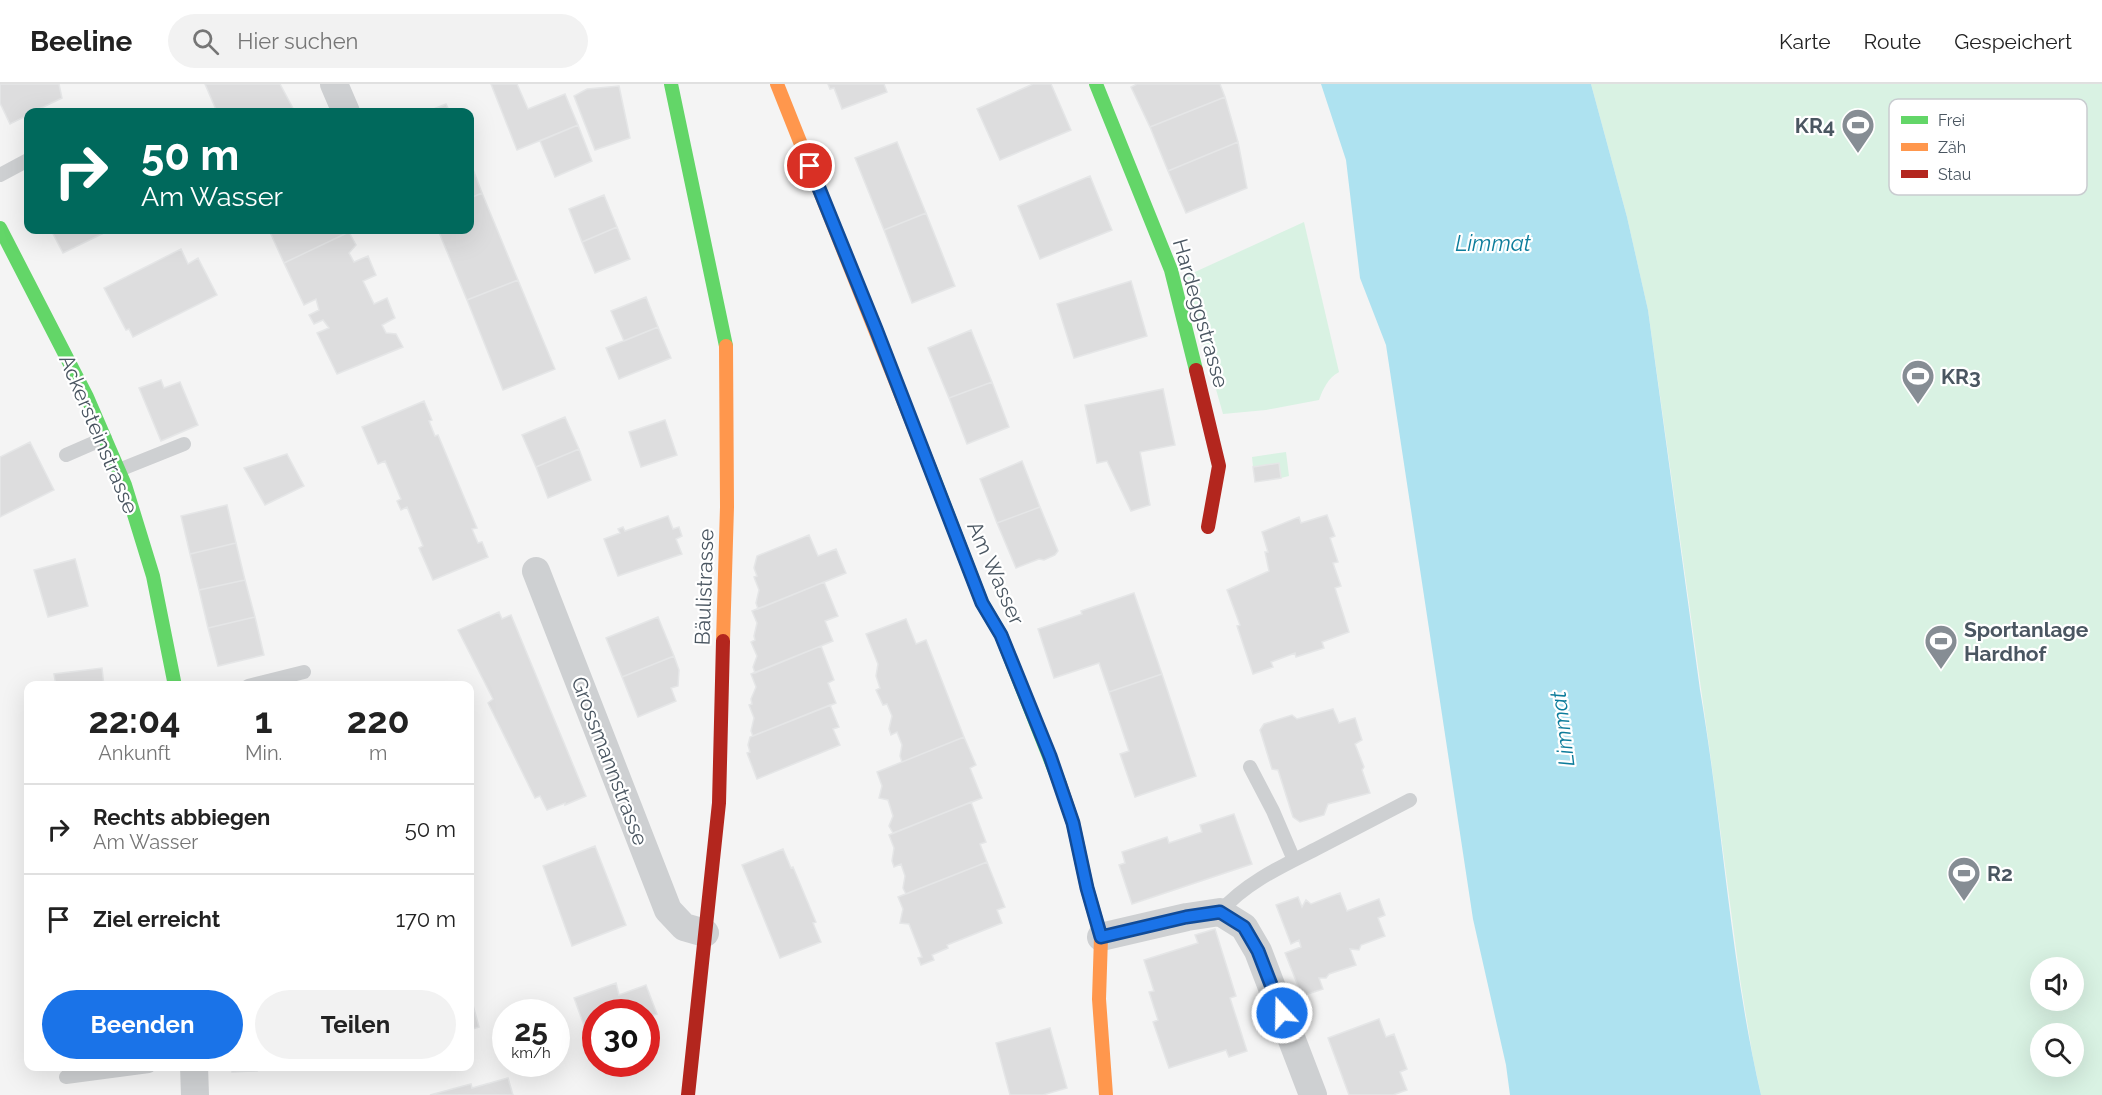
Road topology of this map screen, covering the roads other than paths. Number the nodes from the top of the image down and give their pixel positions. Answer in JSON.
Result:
{"nodes":[{"id":1,"x":334,"y":84,"type":"edge"},
{"id":2,"x":671,"y":84,"type":"edge"},
{"id":3,"x":777,"y":84,"type":"edge"},
{"id":4,"x":1096,"y":84,"type":"edge"},
{"id":5,"x":344,"y":108,"type":"edge"},
{"id":6,"x":24,"y":162,"type":"edge"},
{"id":7,"x":0,"y":175,"type":"edge"},
{"id":8,"x":0,"y":228,"type":"edge"},
{"id":9,"x":105,"y":438,"type":"junction"},
{"id":10,"x":183,"y":444,"type":"dead end"},
{"id":11,"x":66,"y":454,"type":"dead end"},
{"id":12,"x":118,"y":471,"type":"junction"},
{"id":13,"x":1208,"y":527,"type":"dead end"},
{"id":14,"x":536,"y":571,"type":"dead end"},
{"id":15,"x":304,"y":672,"type":"dead end"},
{"id":16,"x":174,"y":681,"type":"edge"},
{"id":17,"x":268,"y":681,"type":"edge"},
{"id":18,"x":1250,"y":767,"type":"dead end"},
{"id":19,"x":1410,"y":800,"type":"dead end"},
{"id":20,"x":1294,"y":860,"type":"junction"},
{"id":21,"x":1220,"y":912,"type":"junction"},
{"id":22,"x":705,"y":933,"type":"junction"},
{"id":23,"x":1101,"y":937,"type":"junction"},
{"id":24,"x":111,"y":1071,"type":"edge"},
{"id":25,"x":194,"y":1071,"type":"edge"},
{"id":26,"x":66,"y":1077,"type":"dead end"},
{"id":27,"x":195,"y":1095,"type":"edge"},
{"id":28,"x":688,"y":1095,"type":"edge"},
{"id":29,"x":1106,"y":1095,"type":"edge"},
{"id":30,"x":1313,"y":1095,"type":"edge"}],
"edges":[{"from":1,"to":5,"type":"street"},
{"from":2,"to":22,"type":"street","name":"Bäulistrasse"},
{"from":3,"to":23,"type":"street","name":"Am Wasser"},
{"from":4,"to":13,"type":"street","name":"Hardeggstrasse"},
{"from":6,"to":7,"type":"lane"},
{"from":8,"to":9,"type":"street","name":"Ackersteinstrasse"},
{"from":9,"to":11,"type":"lane"},
{"from":9,"to":12,"type":"street","name":"Ackersteinstrasse"},
{"from":10,"to":12,"type":"lane"},
{"from":12,"to":16,"type":"street","name":"Ackersteinstrasse"},
{"from":14,"to":22,"type":"street","name":"Grossmannstrasse"},
{"from":15,"to":17,"type":"lane"},
{"from":18,"to":20,"type":"lane"},
{"from":19,"to":20,"type":"lane"},
{"from":20,"to":21,"type":"lane"},
{"from":21,"to":23,"type":"street"},
{"from":21,"to":30,"type":"street"},
{"from":22,"to":28,"type":"street","name":"Bäulistrasse"},
{"from":23,"to":29,"type":"street","name":"Am Wasser"},
{"from":24,"to":26,"type":"lane"},
{"from":25,"to":27,"type":"street"}]}
